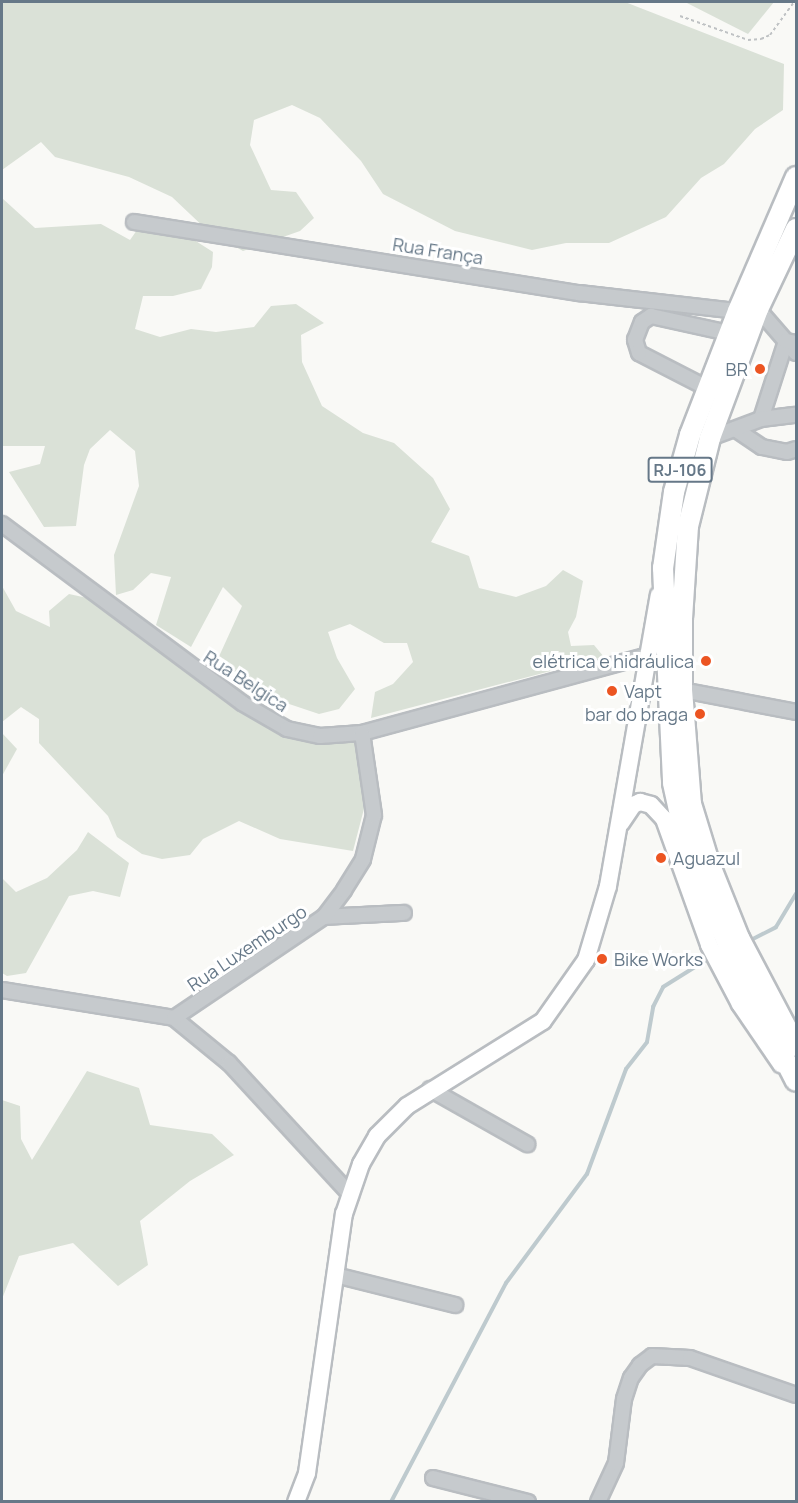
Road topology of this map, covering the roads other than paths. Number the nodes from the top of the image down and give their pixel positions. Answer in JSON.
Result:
{"nodes":[{"id":1,"x":796,"y":177,"type":"edge"},
{"id":2,"x":134,"y":222,"type":"dead end"},
{"id":3,"x":796,"y":229,"type":"edge"},
{"id":4,"x":758,"y":309,"type":"junction"},
{"id":5,"x":738,"y":311,"type":"junction"},
{"id":6,"x":729,"y":333,"type":"junction"},
{"id":7,"x":791,"y":342,"type":"edge"},
{"id":8,"x":796,"y":353,"type":"edge"},
{"id":9,"x":707,"y":388,"type":"junction"},
{"id":10,"x":796,"y":415,"type":"edge"},
{"id":11,"x":761,"y":419,"type":"junction"},
{"id":12,"x":735,"y":429,"type":"junction"},
{"id":13,"x":710,"y":438,"type":"junction"},
{"id":14,"x":796,"y":450,"type":"edge"},
{"id":15,"x":2,"y":524,"type":"edge"},
{"id":16,"x":663,"y":568,"type":"junction"},
{"id":17,"x":649,"y":655,"type":"junction"},
{"id":18,"x":682,"y":690,"type":"junction"},
{"id":19,"x":796,"y":712,"type":"edge"},
{"id":20,"x":362,"y":733,"type":"junction"},
{"id":21,"x":616,"y":832,"type":"junction"},
{"id":22,"x":404,"y":913,"type":"dead end"},
{"id":23,"x":324,"y":918,"type":"junction"},
{"id":24,"x":724,"y":942,"type":"junction"},
{"id":25,"x":735,"y":963,"type":"junction"},
{"id":26,"x":2,"y":990,"type":"edge"},
{"id":27,"x":174,"y":1018,"type":"junction"},
{"id":28,"x":796,"y":1046,"type":"edge"},
{"id":29,"x":796,"y":1082,"type":"edge"},
{"id":30,"x":430,"y":1089,"type":"junction"},
{"id":31,"x":527,"y":1144,"type":"dead end"},
{"id":32,"x":351,"y":1195,"type":"junction"},
{"id":33,"x":334,"y":1275,"type":"junction"},
{"id":34,"x":455,"y":1305,"type":"dead end"},
{"id":35,"x":796,"y":1393,"type":"edge"},
{"id":36,"x":433,"y":1478,"type":"dead end"},
{"id":37,"x":296,"y":1502,"type":"edge"},
{"id":38,"x":528,"y":1502,"type":"edge"},
{"id":39,"x":598,"y":1502,"type":"edge"}],
"edges":[{"from":1,"to":5,"type":"highway","number":"RJ-106"},
{"from":2,"to":5,"type":"street","name":"Rua França"},
{"from":3,"to":4,"type":"highway","number":"RJ-106"},
{"from":4,"to":7,"type":"street"},
{"from":4,"to":13,"type":"highway","number":"RJ-106"},
{"from":5,"to":6,"type":"highway","number":"RJ-106"},
{"from":6,"to":9,"type":"highway","number":"RJ-106"},
{"from":6,"to":9,"type":"street"},
{"from":7,"to":8,"type":"street"},
{"from":7,"to":11,"type":"street"},
{"from":9,"to":16,"type":"highway","number":"RJ-106"},
{"from":10,"to":11,"type":"street"},
{"from":11,"to":12,"type":"street"},
{"from":12,"to":13,"type":"street"},
{"from":12,"to":14,"type":"street"},
{"from":13,"to":18,"type":"highway","number":"RJ-106"},
{"from":15,"to":20,"type":"street","name":"Rua Belgica"},
{"from":16,"to":17,"type":"main road"},
{"from":16,"to":24,"type":"highway","number":"RJ-106"},
{"from":17,"to":20,"type":"street","name":"Rua Belgica"},
{"from":17,"to":21,"type":"main road"},
{"from":18,"to":19,"type":"street"},
{"from":18,"to":24,"type":"highway","number":"RJ-106"},
{"from":20,"to":23,"type":"street","name":"Rua Luxemburgo"},
{"from":21,"to":24,"type":"main road"},
{"from":21,"to":30,"type":"main road"},
{"from":22,"to":23,"type":"street"},
{"from":23,"to":27,"type":"street","name":"Rua Luxemburgo"},
{"from":24,"to":25,"type":"highway","number":"RJ-106"},
{"from":25,"to":28,"type":"highway","number":"RJ-106"},
{"from":25,"to":29,"type":"highway","number":"RJ-106"},
{"from":26,"to":27,"type":"street"},
{"from":27,"to":32,"type":"street"},
{"from":30,"to":31,"type":"street"},
{"from":30,"to":32,"type":"main road"},
{"from":32,"to":33,"type":"main road"},
{"from":33,"to":34,"type":"street"},
{"from":33,"to":37,"type":"main road"},
{"from":35,"to":39,"type":"street"},
{"from":36,"to":38,"type":"street"}]}
